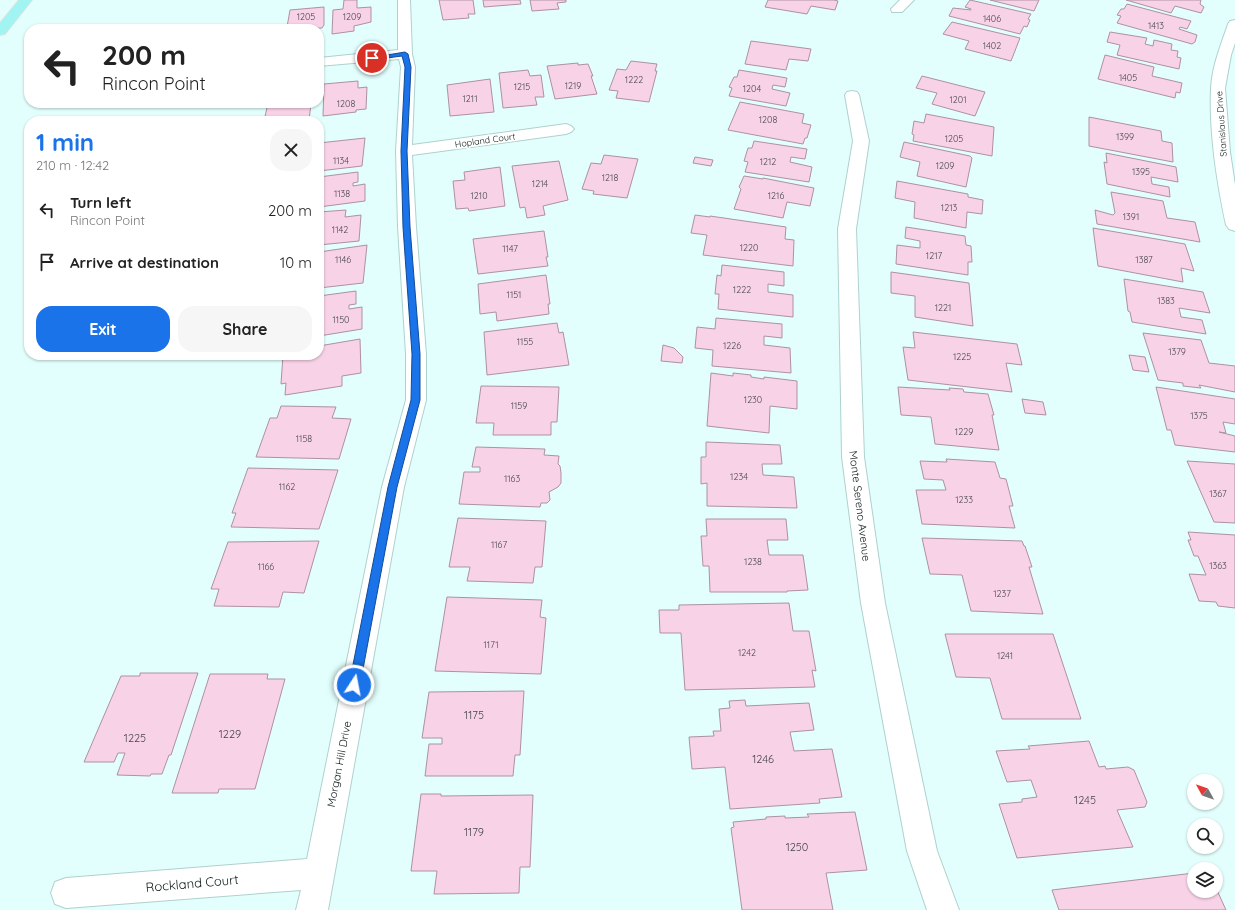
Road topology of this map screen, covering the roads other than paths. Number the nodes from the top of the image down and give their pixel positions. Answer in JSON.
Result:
{"nodes":[{"id":1,"x":26,"y":0,"type":"edge"},
{"id":2,"x":404,"y":0,"type":"edge"},
{"id":3,"x":908,"y":0,"type":"edge"},
{"id":4,"x":897,"y":9,"type":"dead end"},
{"id":5,"x":1235,"y":24,"type":"edge"},
{"id":6,"x":0,"y":31,"type":"edge"},
{"id":7,"x":405,"y":54,"type":"junction"},
{"id":8,"x":324,"y":62,"type":"edge"},
{"id":9,"x":852,"y":94,"type":"dead end"},
{"id":10,"x":566,"y":129,"type":"dead end"},
{"id":11,"x":404,"y":151,"type":"junction"},
{"id":12,"x":1235,"y":225,"type":"edge"},
{"id":13,"x":318,"y":873,"type":"junction"},
{"id":14,"x":66,"y":893,"type":"dead end"},
{"id":15,"x":312,"y":910,"type":"edge"},
{"id":16,"x":943,"y":910,"type":"edge"}],
"edges":[{"from":1,"to":6,"type":"main road"},
{"from":2,"to":7,"type":"street","name":"Morgan Hill Drive"},
{"from":3,"to":4,"type":"street"},
{"from":5,"to":12,"type":"street","name":"Stanislaus Drive"},
{"from":7,"to":8,"type":"street"},
{"from":7,"to":11,"type":"street","name":"Morgan Hill Drive"},
{"from":9,"to":16,"type":"street","name":"Monte Sereno Avenue"},
{"from":10,"to":11,"type":"street","name":"Hopland Court"},
{"from":11,"to":13,"type":"street","name":"Morgan Hill Drive"},
{"from":13,"to":14,"type":"street","name":"Rockland Court"},
{"from":13,"to":15,"type":"street","name":"Morgan Hill Drive"}]}
